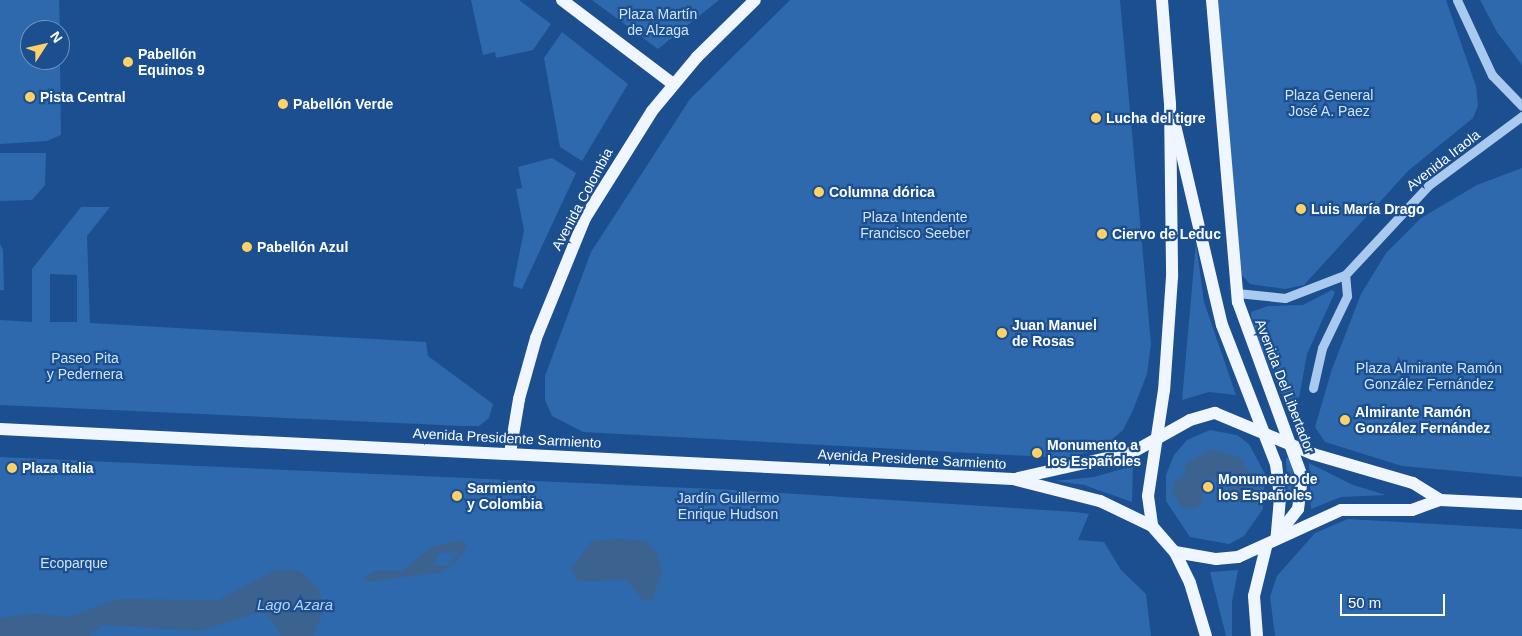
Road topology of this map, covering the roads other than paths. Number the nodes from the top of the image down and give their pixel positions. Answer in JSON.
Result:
{"nodes":[{"id":1,"x":562,"y":0,"type":"edge"},
{"id":2,"x":755,"y":0,"type":"edge"},
{"id":3,"x":1162,"y":0,"type":"edge"},
{"id":4,"x":1212,"y":0,"type":"edge"},
{"id":5,"x":1457,"y":0,"type":"edge"},
{"id":6,"x":673,"y":84,"type":"junction"},
{"id":7,"x":1170,"y":103,"type":"junction"},
{"id":8,"x":1522,"y":106,"type":"edge"},
{"id":9,"x":1522,"y":116,"type":"edge"},
{"id":10,"x":1345,"y":275,"type":"junction"},
{"id":11,"x":1237,"y":293,"type":"junction"},
{"id":12,"x":1313,"y":388,"type":"dead end"},
{"id":13,"x":0,"y":430,"type":"edge"},
{"id":14,"x":1263,"y":432,"type":"junction"},
{"id":15,"x":1158,"y":441,"type":"junction"},
{"id":16,"x":1292,"y":444,"type":"junction"},
{"id":17,"x":510,"y":453,"type":"junction"},
{"id":18,"x":1013,"y":479,"type":"junction"},
{"id":19,"x":1440,"y":500,"type":"junction"},
{"id":20,"x":1522,"y":504,"type":"edge"},
{"id":21,"x":1152,"y":526,"type":"junction"},
{"id":22,"x":1276,"y":536,"type":"junction"},
{"id":23,"x":1266,"y":547,"type":"junction"},
{"id":24,"x":1175,"y":552,"type":"junction"},
{"id":25,"x":1206,"y":636,"type":"edge"},
{"id":26,"x":1257,"y":636,"type":"edge"}],
"edges":[{"from":1,"to":6,"type":"main road"},
{"from":2,"to":6,"type":"main road","name":"Avenida Colombia"},
{"from":3,"to":7,"type":"main road"},
{"from":4,"to":11,"type":"main road","name":"Avenida Del Libertador"},
{"from":5,"to":8,"type":"street"},
{"from":6,"to":17,"type":"main road","name":"Avenida Colombia"},
{"from":7,"to":14,"type":"main road"},
{"from":7,"to":15,"type":"main road"},
{"from":9,"to":10,"type":"street","name":"Avenida Iraola"},
{"from":10,"to":11,"type":"street","name":"Avenida Iraola"},
{"from":10,"to":12,"type":"street"},
{"from":11,"to":16,"type":"main road","name":"Avenida Del Libertador"},
{"from":13,"to":17,"type":"main road","name":"Avenida Presidente Sarmiento"},
{"from":14,"to":15,"type":"main road","name":"Avenida Presidente Sarmiento"},
{"from":14,"to":16,"type":"main road","name":"Avenida Presidente Sarmiento"},
{"from":14,"to":22,"type":"main road"},
{"from":15,"to":18,"type":"main road","name":"Avenida Presidente Sarmiento"},
{"from":15,"to":21,"type":"main road"},
{"from":16,"to":19,"type":"main road","name":"Avenida Presidente Sarmiento"},
{"from":16,"to":22,"type":"main road","name":"Avenida Del Libertador"},
{"from":17,"to":18,"type":"main road","name":"Avenida Presidente Sarmiento"},
{"from":18,"to":21,"type":"main road","name":"Avenida Presidente Sarmiento"},
{"from":19,"to":20,"type":"main road"},
{"from":19,"to":22,"type":"main road"},
{"from":21,"to":24,"type":"main road"},
{"from":22,"to":23,"type":"main road"},
{"from":23,"to":24,"type":"main road"},
{"from":23,"to":26,"type":"main road"},
{"from":24,"to":25,"type":"main road"}]}
